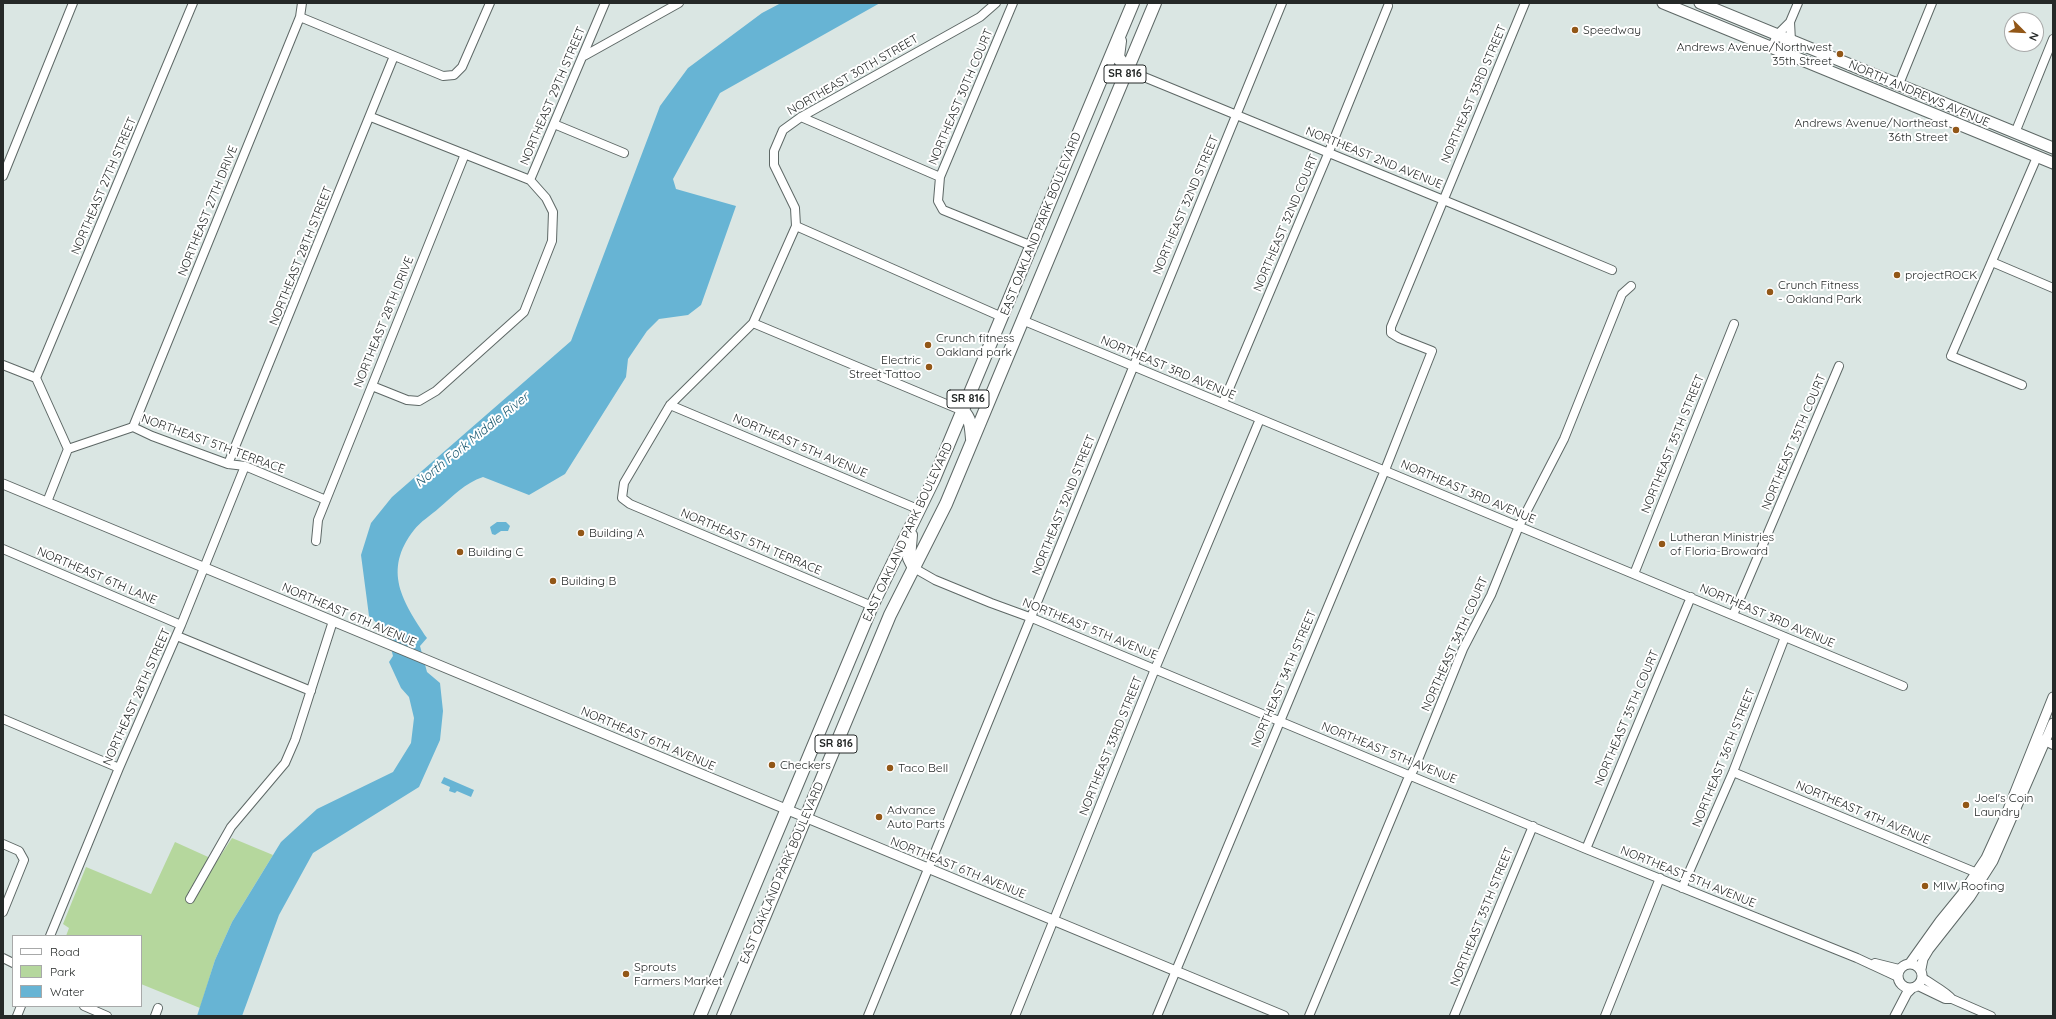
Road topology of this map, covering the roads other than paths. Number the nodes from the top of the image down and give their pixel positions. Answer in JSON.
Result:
{"nodes":[{"id":1,"x":73,"y":3,"type":"edge"},
{"id":2,"x":193,"y":3,"type":"edge"},
{"id":3,"x":302,"y":3,"type":"edge"},
{"id":4,"x":490,"y":3,"type":"edge"},
{"id":5,"x":605,"y":3,"type":"edge"},
{"id":6,"x":679,"y":3,"type":"edge"},
{"id":7,"x":996,"y":3,"type":"edge"},
{"id":8,"x":1013,"y":3,"type":"edge"},
{"id":9,"x":1133,"y":3,"type":"edge"},
{"id":10,"x":1155,"y":3,"type":"edge"},
{"id":11,"x":1282,"y":3,"type":"edge"},
{"id":12,"x":1525,"y":3,"type":"edge"},
{"id":13,"x":1663,"y":3,"type":"edge"},
{"id":14,"x":1700,"y":3,"type":"edge"},
{"id":15,"x":1798,"y":3,"type":"edge"},
{"id":16,"x":1932,"y":3,"type":"edge"},
{"id":17,"x":1388,"y":6,"type":"dead end"},
{"id":18,"x":300,"y":17,"type":"junction"},
{"id":19,"x":1790,"y":22,"type":"junction"},
{"id":20,"x":1120,"y":32,"type":"junction"},
{"id":21,"x":1777,"y":35,"type":"junction"},
{"id":22,"x":2053,"y":39,"type":"edge"},
{"id":23,"x":1792,"y":40,"type":"junction"},
{"id":24,"x":1772,"y":48,"type":"junction"},
{"id":25,"x":1787,"y":53,"type":"junction"},
{"id":26,"x":394,"y":56,"type":"junction"},
{"id":27,"x":584,"y":56,"type":"junction"},
{"id":28,"x":1127,"y":70,"type":"junction"},
{"id":29,"x":1899,"y":84,"type":"junction"},
{"id":30,"x":1236,"y":115,"type":"junction"},
{"id":31,"x":371,"y":117,"type":"junction"},
{"id":32,"x":801,"y":117,"type":"junction"},
{"id":33,"x":1084,"y":119,"type":"junction"},
{"id":34,"x":554,"y":124,"type":"junction"},
{"id":35,"x":2015,"y":133,"type":"junction"},
{"id":36,"x":1998,"y":141,"type":"junction"},
{"id":37,"x":1096,"y":146,"type":"junction"},
{"id":38,"x":2053,"y":150,"type":"edge"},
{"id":39,"x":624,"y":153,"type":"dead end"},
{"id":40,"x":465,"y":154,"type":"junction"},
{"id":41,"x":1328,"y":154,"type":"junction"},
{"id":42,"x":2037,"y":157,"type":"junction"},
{"id":43,"x":2053,"y":163,"type":"edge"},
{"id":44,"x":3,"y":176,"type":"edge"},
{"id":45,"x":940,"y":177,"type":"junction"},
{"id":46,"x":530,"y":180,"type":"junction"},
{"id":47,"x":1444,"y":199,"type":"junction"},
{"id":48,"x":796,"y":226,"type":"junction"},
{"id":49,"x":1032,"y":246,"type":"junction"},
{"id":50,"x":1992,"y":262,"type":"junction"},
{"id":51,"x":1612,"y":270,"type":"dead end"},
{"id":52,"x":1631,"y":286,"type":"dead end"},
{"id":53,"x":1015,"y":287,"type":"junction"},
{"id":54,"x":2053,"y":288,"type":"edge"},
{"id":55,"x":1002,"y":317,"type":"junction"},
{"id":56,"x":1022,"y":320,"type":"junction"},
{"id":57,"x":753,"y":323,"type":"junction"},
{"id":58,"x":1734,"y":324,"type":"dead end"},
{"id":59,"x":1432,"y":351,"type":"joint"},
{"id":60,"x":3,"y":365,"type":"edge"},
{"id":61,"x":1132,"y":366,"type":"junction"},
{"id":62,"x":1839,"y":366,"type":"dead end"},
{"id":63,"x":36,"y":378,"type":"junction"},
{"id":64,"x":2022,"y":385,"type":"dead end"},
{"id":65,"x":372,"y":386,"type":"junction"},
{"id":66,"x":1223,"y":403,"type":"junction"},
{"id":67,"x":670,"y":405,"type":"junction"},
{"id":68,"x":963,"y":411,"type":"junction"},
{"id":69,"x":1260,"y":418,"type":"junction"},
{"id":70,"x":133,"y":427,"type":"junction"},
{"id":71,"x":972,"y":440,"type":"junction"},
{"id":72,"x":68,"y":449,"type":"junction"},
{"id":73,"x":228,"y":464,"type":"junction"},
{"id":74,"x":245,"y":466,"type":"junction"},
{"id":75,"x":1385,"y":470,"type":"junction"},
{"id":76,"x":3,"y":484,"type":"edge"},
{"id":77,"x":622,"y":498,"type":"joint"},
{"id":78,"x":326,"y":500,"type":"junction"},
{"id":79,"x":47,"y":502,"type":"junction"},
{"id":80,"x":920,"y":510,"type":"junction"},
{"id":81,"x":1519,"y":526,"type":"junction"},
{"id":82,"x":912,"y":528,"type":"junction"},
{"id":83,"x":316,"y":541,"type":"dead end"},
{"id":84,"x":3,"y":548,"type":"edge"},
{"id":85,"x":204,"y":568,"type":"junction"},
{"id":86,"x":914,"y":568,"type":"junction"},
{"id":87,"x":1634,"y":574,"type":"junction"},
{"id":88,"x":1691,"y":597,"type":"junction"},
{"id":89,"x":872,"y":606,"type":"junction"},
{"id":90,"x":1733,"y":615,"type":"junction"},
{"id":91,"x":1032,"y":618,"type":"junction"},
{"id":92,"x":333,"y":621,"type":"junction"},
{"id":93,"x":181,"y":625,"type":"junction"},
{"id":94,"x":177,"y":636,"type":"junction"},
{"id":95,"x":1785,"y":637,"type":"junction"},
{"id":96,"x":1155,"y":669,"type":"junction"},
{"id":97,"x":1904,"y":686,"type":"dead end"},
{"id":98,"x":311,"y":691,"type":"junction"},
{"id":99,"x":2053,"y":697,"type":"edge"},
{"id":100,"x":3,"y":719,"type":"edge"},
{"id":101,"x":1280,"y":721,"type":"junction"},
{"id":102,"x":2053,"y":723,"type":"edge"},
{"id":103,"x":2036,"y":738,"type":"junction"},
{"id":104,"x":2049,"y":743,"type":"edge"},
{"id":105,"x":119,"y":768,"type":"junction"},
{"id":106,"x":1733,"y":772,"type":"junction"},
{"id":107,"x":1410,"y":775,"type":"junction"},
{"id":108,"x":786,"y":810,"type":"junction"},
{"id":109,"x":805,"y":818,"type":"junction"},
{"id":110,"x":1533,"y":826,"type":"junction"},
{"id":111,"x":3,"y":844,"type":"edge"},
{"id":112,"x":1586,"y":849,"type":"junction"},
{"id":113,"x":928,"y":869,"type":"junction"},
{"id":114,"x":1981,"y":874,"type":"junction"},
{"id":115,"x":1660,"y":878,"type":"junction"},
{"id":116,"x":1682,"y":888,"type":"junction"},
{"id":117,"x":190,"y":899,"type":"dead end"},
{"id":118,"x":3,"y":912,"type":"edge"},
{"id":119,"x":1055,"y":921,"type":"junction"},
{"id":120,"x":50,"y":935,"type":"edge"},
{"id":121,"x":1910,"y":963,"type":"junction"},
{"id":122,"x":1176,"y":971,"type":"junction"},
{"id":123,"x":1899,"y":973,"type":"junction"},
{"id":124,"x":1915,"y":981,"type":"junction"},
{"id":125,"x":86,"y":1007,"type":"edge"},
{"id":126,"x":107,"y":1016,"type":"edge"},
{"id":127,"x":700,"y":1016,"type":"edge"},
{"id":128,"x":723,"y":1016,"type":"edge"},
{"id":129,"x":868,"y":1016,"type":"edge"},
{"id":130,"x":1015,"y":1016,"type":"edge"},
{"id":131,"x":1157,"y":1016,"type":"edge"},
{"id":132,"x":1284,"y":1016,"type":"edge"},
{"id":133,"x":1309,"y":1016,"type":"edge"},
{"id":134,"x":1454,"y":1016,"type":"edge"},
{"id":135,"x":1605,"y":1016,"type":"edge"},
{"id":136,"x":1894,"y":1016,"type":"edge"},
{"id":137,"x":1991,"y":1016,"type":"edge"}],
"edges":[{"from":1,"to":44,"type":"street"},
{"from":2,"to":63,"type":"street","name":"NORTHEAST 27TH STREET"},
{"from":3,"to":18,"type":"street","name":"NORTHEAST 27TH DRIVE"},
{"from":4,"to":26,"type":"street"},
{"from":5,"to":27,"type":"street","name":"NORTHEAST 29TH STREET"},
{"from":6,"to":27,"type":"street"},
{"from":7,"to":32,"type":"street","name":"NORTHEAST 30TH STREET"},
{"from":8,"to":45,"type":"street","name":"NORTHEAST 30TH COURT"},
{"from":9,"to":20,"type":"main road","name":"EAST OAKLAND PARK BOULEVARD","number":"SR 816"},
{"from":10,"to":28,"type":"main road","name":"EAST OAKLAND PARK BOULEVARD","number":"SR 816"},
{"from":11,"to":30,"type":"street","name":"NORTHEAST 32ND STREET"},
{"from":12,"to":47,"type":"street","name":"NORTHEAST 33RD STREET"},
{"from":13,"to":24,"type":"main road","name":"NORTH ANDREWS AVENUE"},
{"from":14,"to":21,"type":"main road","name":"NORTH ANDREWS AVENUE"},
{"from":15,"to":19,"type":"street"},
{"from":16,"to":29,"type":"street"},
{"from":17,"to":41,"type":"street","name":"NORTHEAST 32ND COURT"},
{"from":18,"to":26,"type":"street"},
{"from":18,"to":70,"type":"street","name":"NORTHEAST 27TH DRIVE"},
{"from":19,"to":21,"type":"street"},
{"from":19,"to":23,"type":"street"},
{"from":20,"to":28,"type":"main road"},
{"from":20,"to":33,"type":"main road","name":"EAST OAKLAND PARK BOULEVARD","number":"SR 816"},
{"from":21,"to":23,"type":"main road","name":"NORTH ANDREWS AVENUE"},
{"from":21,"to":24,"type":"street"},
{"from":22,"to":35,"type":"street"},
{"from":23,"to":25,"type":"street"},
{"from":23,"to":29,"type":"main road","name":"NORTH ANDREWS AVENUE"},
{"from":24,"to":25,"type":"main road","name":"NORTH ANDREWS AVENUE"},
{"from":25,"to":36,"type":"main road","name":"NORTH ANDREWS AVENUE"},
{"from":26,"to":31,"type":"street","name":"NORTHEAST 28TH STREET"},
{"from":27,"to":34,"type":"street","name":"NORTHEAST 29TH STREET"},
{"from":28,"to":30,"type":"street","name":"NORTHEAST 2ND AVENUE"},
{"from":28,"to":37,"type":"main road","name":"EAST OAKLAND PARK BOULEVARD","number":"SR 816"},
{"from":29,"to":35,"type":"main road","name":"NORTH ANDREWS AVENUE"},
{"from":30,"to":41,"type":"street","name":"NORTHEAST 2ND AVENUE"},
{"from":30,"to":61,"type":"street","name":"NORTHEAST 32ND STREET"},
{"from":31,"to":40,"type":"street"},
{"from":31,"to":73,"type":"street","name":"NORTHEAST 28TH STREET"},
{"from":32,"to":45,"type":"street"},
{"from":32,"to":48,"type":"street","name":"NORTHEAST 30TH STREET"},
{"from":33,"to":37,"type":"main road"},
{"from":33,"to":49,"type":"main road","name":"EAST OAKLAND PARK BOULEVARD","number":"SR 816"},
{"from":34,"to":39,"type":"street"},
{"from":34,"to":46,"type":"street","name":"NORTHEAST 29TH STREET"},
{"from":35,"to":36,"type":"main road"},
{"from":35,"to":38,"type":"main road","name":"NORTH ANDREWS AVENUE"},
{"from":36,"to":42,"type":"main road","name":"NORTH ANDREWS AVENUE"},
{"from":37,"to":56,"type":"main road","name":"EAST OAKLAND PARK BOULEVARD","number":"SR 816"},
{"from":38,"to":42,"type":"main road"},
{"from":40,"to":46,"type":"street"},
{"from":40,"to":65,"type":"street","name":"NORTHEAST 28TH DRIVE"},
{"from":41,"to":47,"type":"street","name":"NORTHEAST 2ND AVENUE"},
{"from":41,"to":66,"type":"street","name":"NORTHEAST 32ND COURT"},
{"from":42,"to":43,"type":"main road","name":"NORTH ANDREWS AVENUE"},
{"from":42,"to":50,"type":"street"},
{"from":45,"to":49,"type":"street","name":"NORTHEAST 30TH COURT"},
{"from":46,"to":65,"type":"street","name":"NORTHEAST 29TH STREET"},
{"from":47,"to":51,"type":"street","name":"NORTHEAST 2ND AVENUE"},
{"from":47,"to":59,"type":"street","name":"NORTHEAST 33RD STREET"},
{"from":48,"to":55,"type":"street"},
{"from":48,"to":57,"type":"street","name":"NORTHEAST 30TH STREET"},
{"from":49,"to":53,"type":"main road","name":"EAST OAKLAND PARK BOULEVARD","number":"SR 816"},
{"from":50,"to":54,"type":"street"},
{"from":50,"to":64,"type":"street"},
{"from":52,"to":81,"type":"street","name":"NORTHEAST 34TH COURT"},
{"from":53,"to":55,"type":"main road","name":"EAST OAKLAND PARK BOULEVARD","number":"SR 816"},
{"from":53,"to":56,"type":"main road"},
{"from":55,"to":68,"type":"main road","name":"EAST OAKLAND PARK BOULEVARD","number":"SR 816"},
{"from":56,"to":61,"type":"street","name":"NORTHEAST 3RD AVENUE"},
{"from":56,"to":71,"type":"main road","name":"EAST OAKLAND PARK BOULEVARD","number":"SR 816"},
{"from":57,"to":67,"type":"street","name":"NORTHEAST 30TH STREET"},
{"from":57,"to":68,"type":"street"},
{"from":58,"to":87,"type":"street","name":"NORTHEAST 35TH STREET"},
{"from":59,"to":75,"type":"street","name":"NORTHEAST 34TH STREET"},
{"from":60,"to":63,"type":"street"},
{"from":61,"to":66,"type":"street","name":"NORTHEAST 3RD AVENUE"},
{"from":61,"to":91,"type":"street","name":"NORTHEAST 32ND STREET"},
{"from":62,"to":90,"type":"street","name":"NORTHEAST 35TH COURT"},
{"from":63,"to":72,"type":"street"},
{"from":65,"to":78,"type":"street","name":"NORTHEAST 28TH DRIVE"},
{"from":66,"to":69,"type":"street","name":"NORTHEAST 3RD AVENUE"},
{"from":67,"to":77,"type":"street","name":"NORTHEAST 30TH STREET"},
{"from":67,"to":80,"type":"street","name":"NORTHEAST 5TH AVENUE"},
{"from":68,"to":71,"type":"main road"},
{"from":68,"to":80,"type":"main road","name":"EAST OAKLAND PARK BOULEVARD","number":"SR 816"},
{"from":69,"to":75,"type":"street","name":"NORTHEAST 3RD AVENUE"},
{"from":69,"to":96,"type":"street","name":"NORTHEAST 33RD STREET"},
{"from":70,"to":72,"type":"street","name":"NORTHEAST 5TH TERRACE"},
{"from":70,"to":73,"type":"street","name":"NORTHEAST 5TH TERRACE"},
{"from":71,"to":86,"type":"main road","name":"EAST OAKLAND PARK BOULEVARD","number":"SR 816"},
{"from":72,"to":79,"type":"street"},
{"from":73,"to":74,"type":"street","name":"NORTHEAST 5TH TERRACE"},
{"from":74,"to":78,"type":"street","name":"NORTHEAST 5TH TERRACE"},
{"from":74,"to":85,"type":"street","name":"NORTHEAST 28TH STREET"},
{"from":75,"to":81,"type":"street","name":"NORTHEAST 3RD AVENUE"},
{"from":75,"to":101,"type":"street","name":"NORTHEAST 34TH STREET"},
{"from":76,"to":79,"type":"street","name":"NORTHEAST 6TH AVENUE"},
{"from":77,"to":89,"type":"street","name":"NORTHEAST 5TH TERRACE"},
{"from":78,"to":83,"type":"street"},
{"from":79,"to":85,"type":"street","name":"NORTHEAST 6TH AVENUE"},
{"from":80,"to":82,"type":"main road","name":"EAST OAKLAND PARK BOULEVARD","number":"SR 816"},
{"from":81,"to":87,"type":"street","name":"NORTHEAST 3RD AVENUE"},
{"from":81,"to":107,"type":"street","name":"NORTHEAST 34TH COURT"},
{"from":82,"to":86,"type":"main road"},
{"from":82,"to":89,"type":"main road","name":"EAST OAKLAND PARK BOULEVARD","number":"SR 816"},
{"from":84,"to":93,"type":"street","name":"NORTHEAST 6TH LANE"},
{"from":85,"to":92,"type":"street","name":"NORTHEAST 6TH AVENUE"},
{"from":85,"to":93,"type":"street","name":"NORTHEAST 28TH STREET"},
{"from":86,"to":91,"type":"street","name":"NORTHEAST 5TH AVENUE"},
{"from":86,"to":109,"type":"main road","name":"EAST OAKLAND PARK BOULEVARD","number":"SR 816"},
{"from":87,"to":88,"type":"street","name":"NORTHEAST 3RD AVENUE"},
{"from":88,"to":90,"type":"street","name":"NORTHEAST 3RD AVENUE"},
{"from":88,"to":112,"type":"street","name":"NORTHEAST 35TH COURT"},
{"from":89,"to":108,"type":"main road","name":"EAST OAKLAND PARK BOULEVARD","number":"SR 816"},
{"from":90,"to":95,"type":"street","name":"NORTHEAST 3RD AVENUE"},
{"from":91,"to":96,"type":"street","name":"NORTHEAST 5TH AVENUE"},
{"from":91,"to":113,"type":"street","name":"NORTHEAST 32ND STREET"},
{"from":92,"to":98,"type":"street"},
{"from":92,"to":108,"type":"street","name":"NORTHEAST 6TH AVENUE"},
{"from":93,"to":94,"type":"street","name":"NORTHEAST 28TH STREET"},
{"from":94,"to":98,"type":"street"},
{"from":94,"to":105,"type":"street","name":"NORTHEAST 28TH STREET"},
{"from":95,"to":97,"type":"street","name":"NORTHEAST 3RD AVENUE"},
{"from":95,"to":106,"type":"street","name":"NORTHEAST 36TH STREET"},
{"from":96,"to":101,"type":"street","name":"NORTHEAST 5TH AVENUE"},
{"from":96,"to":119,"type":"street","name":"NORTHEAST 33RD STREET"},
{"from":98,"to":117,"type":"street"},
{"from":99,"to":103,"type":"street"},
{"from":100,"to":105,"type":"street"},
{"from":101,"to":107,"type":"street","name":"NORTHEAST 5TH AVENUE"},
{"from":101,"to":122,"type":"street","name":"NORTHEAST 34TH STREET"},
{"from":102,"to":104,"type":"street"},
{"from":103,"to":104,"type":"street"},
{"from":103,"to":114,"type":"street"},
{"from":104,"to":114,"type":"street"},
{"from":105,"to":120,"type":"street","name":"NORTHEAST 28TH STREET"},
{"from":106,"to":114,"type":"street","name":"NORTHEAST 4TH AVENUE"},
{"from":106,"to":116,"type":"street","name":"NORTHEAST 36TH STREET"},
{"from":107,"to":110,"type":"street","name":"NORTHEAST 5TH AVENUE"},
{"from":107,"to":133,"type":"street","name":"NORTHEAST 34TH COURT"},
{"from":108,"to":109,"type":"street","name":"NORTHEAST 6TH AVENUE"},
{"from":108,"to":127,"type":"main road","name":"EAST OAKLAND PARK BOULEVARD","number":"SR 816"},
{"from":109,"to":113,"type":"street","name":"NORTHEAST 6TH AVENUE"},
{"from":109,"to":128,"type":"main road","name":"EAST OAKLAND PARK BOULEVARD","number":"SR 816"},
{"from":110,"to":112,"type":"street","name":"NORTHEAST 5TH AVENUE"},
{"from":110,"to":134,"type":"street","name":"NORTHEAST 35TH STREET"},
{"from":111,"to":118,"type":"street"},
{"from":112,"to":115,"type":"street","name":"NORTHEAST 5TH AVENUE"},
{"from":113,"to":119,"type":"street","name":"NORTHEAST 6TH AVENUE"},
{"from":113,"to":129,"type":"street","name":"NORTHEAST 32ND STREET"},
{"from":114,"to":121,"type":"street"},
{"from":114,"to":124,"type":"street"},
{"from":115,"to":116,"type":"street","name":"NORTHEAST 5TH AVENUE"},
{"from":115,"to":135,"type":"street"},
{"from":116,"to":123,"type":"street","name":"NORTHEAST 5TH AVENUE"},
{"from":119,"to":122,"type":"street","name":"NORTHEAST 6TH AVENUE"},
{"from":119,"to":130,"type":"street","name":"NORTHEAST 33RD STREET"},
{"from":121,"to":123,"type":"street"},
{"from":121,"to":124,"type":"street"},
{"from":122,"to":131,"type":"street","name":"NORTHEAST 34TH STREET"},
{"from":122,"to":132,"type":"street","name":"NORTHEAST 6TH AVENUE"},
{"from":123,"to":124,"type":"street"},
{"from":124,"to":136,"type":"street"},
{"from":124,"to":137,"type":"street"},
{"from":125,"to":126,"type":"street"}]}
